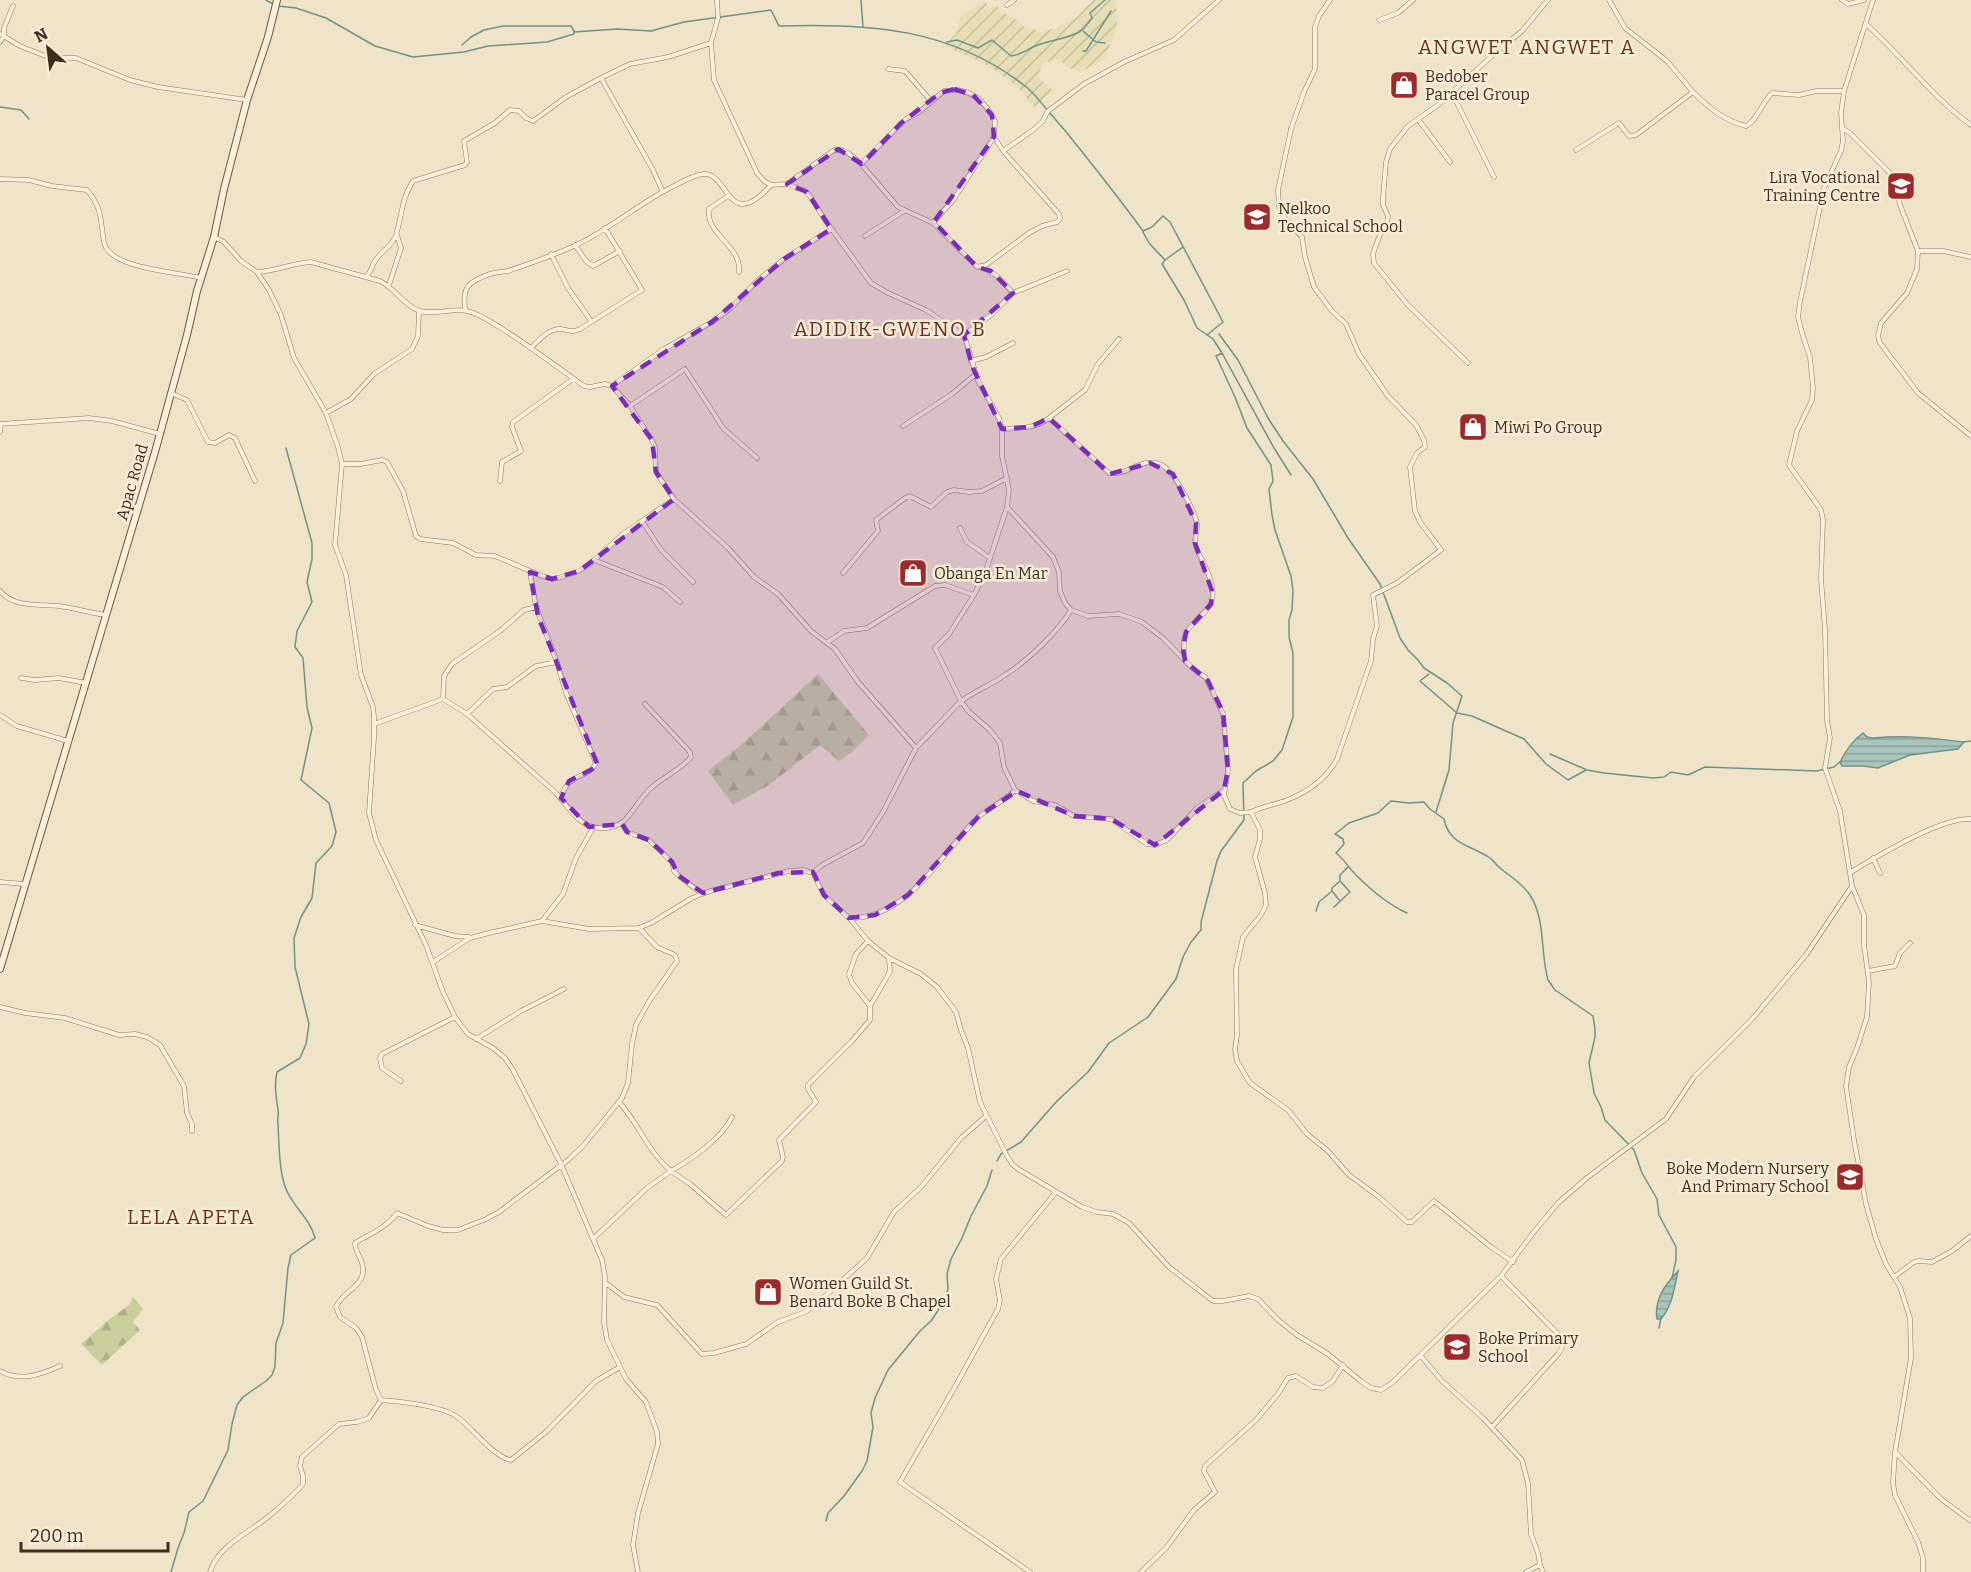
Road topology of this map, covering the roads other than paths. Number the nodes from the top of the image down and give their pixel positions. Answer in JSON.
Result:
{"nodes":[{"id":1,"x":277,"y":0,"type":"edge"},
{"id":2,"x":717,"y":0,"type":"edge"},
{"id":3,"x":1014,"y":0,"type":"edge"},
{"id":4,"x":1219,"y":0,"type":"edge"},
{"id":5,"x":1330,"y":0,"type":"edge"},
{"id":6,"x":1413,"y":0,"type":"edge"},
{"id":7,"x":1548,"y":0,"type":"edge"},
{"id":8,"x":1610,"y":0,"type":"edge"},
{"id":9,"x":1842,"y":0,"type":"edge"},
{"id":10,"x":1864,"y":0,"type":"edge"},
{"id":11,"x":1873,"y":0,"type":"edge"},
{"id":12,"x":1007,"y":5,"type":"dead end"},
{"id":13,"x":13,"y":6,"type":"dead end"},
{"id":14,"x":1379,"y":20,"type":"dead end"},
{"id":15,"x":1866,"y":24,"type":"junction"},
{"id":16,"x":2,"y":35,"type":"edge"},
{"id":17,"x":0,"y":42,"type":"edge"},
{"id":18,"x":711,"y":43,"type":"junction"},
{"id":19,"x":888,"y":69,"type":"dead end"},
{"id":20,"x":602,"y":78,"type":"junction"},
{"id":21,"x":1844,"y":91,"type":"junction"},
{"id":22,"x":1693,"y":92,"type":"junction"},
{"id":23,"x":1452,"y":93,"type":"junction"},
{"id":24,"x":247,"y":100,"type":"junction"},
{"id":25,"x":931,"y":101,"type":"junction"},
{"id":26,"x":1418,"y":119,"type":"junction"},
{"id":27,"x":1971,"y":125,"type":"edge"},
{"id":28,"x":1842,"y":128,"type":"junction"},
{"id":29,"x":994,"y":137,"type":"junction"},
{"id":30,"x":1576,"y":150,"type":"dead end"},
{"id":31,"x":1004,"y":151,"type":"junction"},
{"id":32,"x":1450,"y":162,"type":"dead end"},
{"id":33,"x":861,"y":164,"type":"junction"},
{"id":34,"x":1494,"y":177,"type":"dead end"},
{"id":35,"x":0,"y":179,"type":"edge"},
{"id":36,"x":771,"y":184,"type":"junction"},
{"id":37,"x":787,"y":184,"type":"junction"},
{"id":38,"x":662,"y":190,"type":"junction"},
{"id":39,"x":728,"y":196,"type":"junction"},
{"id":40,"x":904,"y":211,"type":"junction"},
{"id":41,"x":933,"y":223,"type":"junction"},
{"id":42,"x":605,"y":228,"type":"junction"},
{"id":43,"x":832,"y":229,"type":"junction"},
{"id":44,"x":396,"y":234,"type":"junction"},
{"id":45,"x":865,"y":236,"type":"dead end"},
{"id":46,"x":214,"y":237,"type":"junction"},
{"id":47,"x":575,"y":245,"type":"junction"},
{"id":48,"x":620,"y":251,"type":"junction"},
{"id":49,"x":1918,"y":251,"type":"junction"},
{"id":50,"x":551,"y":255,"type":"junction"},
{"id":51,"x":1971,"y":257,"type":"edge"},
{"id":52,"x":982,"y":267,"type":"junction"},
{"id":53,"x":1067,"y":271,"type":"dead end"},
{"id":54,"x":257,"y":272,"type":"junction"},
{"id":55,"x":739,"y":272,"type":"dead end"},
{"id":56,"x":202,"y":278,"type":"junction"},
{"id":57,"x":365,"y":278,"type":"junction"},
{"id":58,"x":389,"y":285,"type":"junction"},
{"id":59,"x":1013,"y":293,"type":"junction"},
{"id":60,"x":419,"y":310,"type":"junction"},
{"id":61,"x":465,"y":310,"type":"junction"},
{"id":62,"x":591,"y":321,"type":"junction"},
{"id":63,"x":963,"y":335,"type":"junction"},
{"id":64,"x":1119,"y":339,"type":"dead end"},
{"id":65,"x":1013,"y":343,"type":"dead end"},
{"id":66,"x":531,"y":348,"type":"junction"},
{"id":67,"x":971,"y":362,"type":"junction"},
{"id":68,"x":1468,"y":363,"type":"dead end"},
{"id":69,"x":976,"y":374,"type":"junction"},
{"id":70,"x":573,"y":379,"type":"junction"},
{"id":71,"x":612,"y":386,"type":"junction"},
{"id":72,"x":171,"y":393,"type":"junction"},
{"id":73,"x":630,"y":406,"type":"junction"},
{"id":74,"x":326,"y":414,"type":"junction"},
{"id":75,"x":1049,"y":418,"type":"junction"},
{"id":76,"x":1,"y":424,"type":"edge"},
{"id":77,"x":903,"y":426,"type":"dead end"},
{"id":78,"x":1002,"y":429,"type":"junction"},
{"id":79,"x":0,"y":432,"type":"edge"},
{"id":80,"x":160,"y":434,"type":"junction"},
{"id":81,"x":1971,"y":436,"type":"edge"},
{"id":82,"x":757,"y":458,"type":"dead end"},
{"id":83,"x":342,"y":464,"type":"junction"},
{"id":84,"x":1007,"y":478,"type":"junction"},
{"id":85,"x":255,"y":481,"type":"dead end"},
{"id":86,"x":500,"y":481,"type":"dead end"},
{"id":87,"x":674,"y":499,"type":"junction"},
{"id":88,"x":1007,"y":507,"type":"junction"},
{"id":89,"x":642,"y":521,"type":"junction"},
{"id":90,"x":960,"y":528,"type":"dead end"},
{"id":91,"x":990,"y":558,"type":"junction"},
{"id":92,"x":594,"y":560,"type":"junction"},
{"id":93,"x":530,"y":572,"type":"junction"},
{"id":94,"x":843,"y":573,"type":"dead end"},
{"id":95,"x":693,"y":582,"type":"dead end"},
{"id":96,"x":0,"y":591,"type":"edge"},
{"id":97,"x":974,"y":595,"type":"junction"},
{"id":98,"x":680,"y":602,"type":"dead end"},
{"id":99,"x":536,"y":607,"type":"junction"},
{"id":100,"x":1071,"y":610,"type":"junction"},
{"id":101,"x":106,"y":615,"type":"junction"},
{"id":102,"x":828,"y":642,"type":"junction"},
{"id":103,"x":1185,"y":661,"type":"junction"},
{"id":104,"x":556,"y":662,"type":"junction"},
{"id":105,"x":21,"y":678,"type":"dead end"},
{"id":106,"x":86,"y":683,"type":"junction"},
{"id":107,"x":443,"y":699,"type":"junction"},
{"id":108,"x":961,"y":701,"type":"junction"},
{"id":109,"x":645,"y":705,"type":"dead end"},
{"id":110,"x":467,"y":714,"type":"junction"},
{"id":111,"x":0,"y":716,"type":"edge"},
{"id":112,"x":374,"y":724,"type":"junction"},
{"id":113,"x":68,"y":742,"type":"junction"},
{"id":114,"x":916,"y":748,"type":"junction"},
{"id":115,"x":1015,"y":790,"type":"junction"},
{"id":116,"x":1224,"y":790,"type":"junction"},
{"id":117,"x":561,"y":798,"type":"junction"},
{"id":118,"x":1251,"y":812,"type":"junction"},
{"id":119,"x":1971,"y":819,"type":"edge"},
{"id":120,"x":622,"y":823,"type":"junction"},
{"id":121,"x":593,"y":828,"type":"junction"},
{"id":122,"x":1873,"y":858,"type":"junction"},
{"id":123,"x":1851,"y":872,"type":"junction"},
{"id":124,"x":813,"y":873,"type":"junction"},
{"id":125,"x":1880,"y":873,"type":"dead end"},
{"id":126,"x":0,"y":882,"type":"edge"},
{"id":127,"x":25,"y":884,"type":"junction"},
{"id":128,"x":1852,"y":886,"type":"junction"},
{"id":129,"x":703,"y":893,"type":"junction"},
{"id":130,"x":849,"y":918,"type":"junction"},
{"id":131,"x":542,"y":921,"type":"junction"},
{"id":132,"x":416,"y":925,"type":"junction"},
{"id":133,"x":639,"y":928,"type":"junction"},
{"id":134,"x":470,"y":938,"type":"junction"},
{"id":135,"x":868,"y":941,"type":"junction"},
{"id":136,"x":1910,"y":943,"type":"dead end"},
{"id":137,"x":889,"y":958,"type":"junction"},
{"id":138,"x":433,"y":962,"type":"junction"},
{"id":139,"x":0,"y":969,"type":"edge"},
{"id":140,"x":1868,"y":971,"type":"junction"},
{"id":141,"x":564,"y":989,"type":"dead end"},
{"id":142,"x":870,"y":1006,"type":"junction"},
{"id":143,"x":0,"y":1007,"type":"edge"},
{"id":144,"x":455,"y":1017,"type":"junction"},
{"id":145,"x":475,"y":1039,"type":"junction"},
{"id":146,"x":401,"y":1081,"type":"dead end"},
{"id":147,"x":619,"y":1102,"type":"junction"},
{"id":148,"x":986,"y":1116,"type":"junction"},
{"id":149,"x":732,"y":1117,"type":"dead end"},
{"id":150,"x":192,"y":1131,"type":"dead end"},
{"id":151,"x":561,"y":1164,"type":"junction"},
{"id":152,"x":671,"y":1171,"type":"junction"},
{"id":153,"x":1055,"y":1193,"type":"junction"},
{"id":154,"x":1971,"y":1236,"type":"edge"},
{"id":155,"x":593,"y":1239,"type":"junction"},
{"id":156,"x":1513,"y":1262,"type":"junction"},
{"id":157,"x":1501,"y":1276,"type":"junction"},
{"id":158,"x":1894,"y":1277,"type":"junction"},
{"id":159,"x":605,"y":1283,"type":"junction"},
{"id":160,"x":1421,"y":1356,"type":"junction"},
{"id":161,"x":1343,"y":1365,"type":"junction"},
{"id":162,"x":60,"y":1366,"type":"dead end"},
{"id":163,"x":620,"y":1367,"type":"junction"},
{"id":164,"x":0,"y":1371,"type":"edge"},
{"id":165,"x":381,"y":1400,"type":"junction"},
{"id":166,"x":1492,"y":1428,"type":"junction"},
{"id":167,"x":1895,"y":1452,"type":"junction"},
{"id":168,"x":1971,"y":1521,"type":"edge"},
{"id":169,"x":1540,"y":1565,"type":"junction"},
{"id":170,"x":210,"y":1572,"type":"edge"},
{"id":171,"x":638,"y":1572,"type":"edge"},
{"id":172,"x":1030,"y":1572,"type":"edge"},
{"id":173,"x":1141,"y":1572,"type":"edge"},
{"id":174,"x":1526,"y":1572,"type":"edge"},
{"id":175,"x":1544,"y":1572,"type":"edge"},
{"id":176,"x":1923,"y":1572,"type":"edge"}],
"edges":[{"from":1,"to":24,"type":"main road","name":"Apac Road"},
{"from":2,"to":18,"type":"street"},
{"from":3,"to":12,"type":"street"},
{"from":4,"to":31,"type":"street"},
{"from":5,"to":118,"type":"street"},
{"from":6,"to":14,"type":"street"},
{"from":7,"to":23,"type":"street"},
{"from":8,"to":22,"type":"street"},
{"from":9,"to":10,"type":"street"},
{"from":11,"to":15,"type":"street"},
{"from":13,"to":16,"type":"street"},
{"from":15,"to":21,"type":"street"},
{"from":15,"to":27,"type":"street"},
{"from":16,"to":17,"type":"street"},
{"from":16,"to":24,"type":"street"},
{"from":18,"to":20,"type":"street"},
{"from":18,"to":36,"type":"street"},
{"from":19,"to":25,"type":"street"},
{"from":20,"to":38,"type":"street"},
{"from":20,"to":44,"type":"street"},
{"from":21,"to":22,"type":"street"},
{"from":21,"to":28,"type":"street"},
{"from":22,"to":30,"type":"street"},
{"from":23,"to":26,"type":"street"},
{"from":23,"to":34,"type":"street"},
{"from":24,"to":46,"type":"main road","name":"Apac Road"},
{"from":25,"to":29,"type":"street"},
{"from":25,"to":33,"type":"street"},
{"from":26,"to":32,"type":"street"},
{"from":26,"to":68,"type":"street"},
{"from":28,"to":49,"type":"street"},
{"from":28,"to":123,"type":"street"},
{"from":29,"to":31,"type":"street"},
{"from":29,"to":41,"type":"street"},
{"from":31,"to":52,"type":"street"},
{"from":33,"to":37,"type":"street"},
{"from":33,"to":40,"type":"street"},
{"from":35,"to":56,"type":"street"},
{"from":36,"to":37,"type":"street"},
{"from":36,"to":39,"type":"street"},
{"from":37,"to":43,"type":"street"},
{"from":38,"to":39,"type":"street"},
{"from":38,"to":42,"type":"street"},
{"from":39,"to":55,"type":"street"},
{"from":40,"to":41,"type":"street"},
{"from":40,"to":45,"type":"street"},
{"from":41,"to":52,"type":"street"},
{"from":42,"to":47,"type":"street"},
{"from":42,"to":48,"type":"street"},
{"from":43,"to":63,"type":"street"},
{"from":43,"to":71,"type":"street"},
{"from":44,"to":57,"type":"street"},
{"from":44,"to":58,"type":"street"},
{"from":46,"to":54,"type":"street"},
{"from":46,"to":56,"type":"main road","name":"Apac Road"},
{"from":47,"to":48,"type":"street"},
{"from":47,"to":50,"type":"street"},
{"from":48,"to":62,"type":"street"},
{"from":49,"to":51,"type":"street"},
{"from":49,"to":81,"type":"street"},
{"from":50,"to":61,"type":"street"},
{"from":50,"to":62,"type":"street"},
{"from":52,"to":59,"type":"street"},
{"from":53,"to":59,"type":"street"},
{"from":54,"to":57,"type":"street"},
{"from":54,"to":74,"type":"street"},
{"from":56,"to":72,"type":"main road","name":"Apac Road"},
{"from":57,"to":58,"type":"street"},
{"from":58,"to":60,"type":"street"},
{"from":59,"to":63,"type":"street"},
{"from":60,"to":61,"type":"street"},
{"from":60,"to":74,"type":"street"},
{"from":61,"to":66,"type":"street"},
{"from":62,"to":66,"type":"street"},
{"from":63,"to":67,"type":"street"},
{"from":64,"to":75,"type":"street"},
{"from":65,"to":67,"type":"street"},
{"from":66,"to":70,"type":"street"},
{"from":67,"to":69,"type":"street"},
{"from":69,"to":77,"type":"street"},
{"from":69,"to":78,"type":"street"},
{"from":70,"to":71,"type":"street"},
{"from":70,"to":86,"type":"street"},
{"from":71,"to":73,"type":"street"},
{"from":72,"to":80,"type":"main road","name":"Apac Road"},
{"from":72,"to":85,"type":"street"},
{"from":73,"to":82,"type":"street"},
{"from":73,"to":87,"type":"street"},
{"from":74,"to":83,"type":"street"},
{"from":75,"to":78,"type":"street"},
{"from":75,"to":103,"type":"street"},
{"from":76,"to":79,"type":"street"},
{"from":76,"to":80,"type":"street"},
{"from":78,"to":84,"type":"street"},
{"from":80,"to":101,"type":"main road","name":"Apac Road"},
{"from":83,"to":93,"type":"street"},
{"from":83,"to":112,"type":"street"},
{"from":84,"to":88,"type":"street"},
{"from":84,"to":94,"type":"street"},
{"from":87,"to":89,"type":"street"},
{"from":87,"to":102,"type":"street"},
{"from":88,"to":91,"type":"street"},
{"from":88,"to":100,"type":"street"},
{"from":89,"to":92,"type":"street"},
{"from":89,"to":95,"type":"street"},
{"from":90,"to":91,"type":"street"},
{"from":91,"to":97,"type":"street"},
{"from":92,"to":93,"type":"street"},
{"from":92,"to":98,"type":"street"},
{"from":93,"to":99,"type":"street"},
{"from":96,"to":101,"type":"street"},
{"from":97,"to":102,"type":"street"},
{"from":97,"to":108,"type":"street"},
{"from":99,"to":104,"type":"street"},
{"from":99,"to":107,"type":"street"},
{"from":100,"to":103,"type":"street"},
{"from":100,"to":108,"type":"street"},
{"from":101,"to":106,"type":"main road","name":"Apac Road"},
{"from":102,"to":114,"type":"street"},
{"from":103,"to":116,"type":"street"},
{"from":104,"to":110,"type":"street"},
{"from":104,"to":117,"type":"street"},
{"from":105,"to":106,"type":"street"},
{"from":106,"to":113,"type":"main road","name":"Apac Road"},
{"from":107,"to":110,"type":"street"},
{"from":107,"to":112,"type":"street"},
{"from":108,"to":114,"type":"street"},
{"from":108,"to":115,"type":"street"},
{"from":109,"to":120,"type":"street"},
{"from":110,"to":117,"type":"street"},
{"from":111,"to":113,"type":"street"},
{"from":112,"to":132,"type":"street"},
{"from":113,"to":127,"type":"main road","name":"Apac Road"},
{"from":114,"to":124,"type":"street"},
{"from":115,"to":116,"type":"street"},
{"from":115,"to":130,"type":"street"},
{"from":116,"to":118,"type":"street"},
{"from":117,"to":121,"type":"street"},
{"from":118,"to":156,"type":"street"},
{"from":119,"to":122,"type":"street"},
{"from":120,"to":121,"type":"street"},
{"from":120,"to":129,"type":"street"},
{"from":121,"to":131,"type":"street"},
{"from":122,"to":123,"type":"street"},
{"from":122,"to":125,"type":"street"},
{"from":123,"to":128,"type":"street"},
{"from":124,"to":129,"type":"street"},
{"from":124,"to":130,"type":"street"},
{"from":126,"to":127,"type":"street"},
{"from":127,"to":139,"type":"main road","name":"Apac Road"},
{"from":128,"to":140,"type":"street"},
{"from":128,"to":156,"type":"street"},
{"from":129,"to":133,"type":"street"},
{"from":130,"to":135,"type":"street"},
{"from":131,"to":133,"type":"street"},
{"from":131,"to":134,"type":"street"},
{"from":132,"to":134,"type":"street"},
{"from":132,"to":138,"type":"street"},
{"from":133,"to":147,"type":"street"},
{"from":134,"to":138,"type":"street"},
{"from":135,"to":137,"type":"street"},
{"from":135,"to":142,"type":"street"},
{"from":136,"to":140,"type":"street"},
{"from":137,"to":142,"type":"street"},
{"from":137,"to":148,"type":"street"},
{"from":138,"to":144,"type":"street"},
{"from":140,"to":158,"type":"street"},
{"from":141,"to":145,"type":"street"},
{"from":142,"to":152,"type":"street"},
{"from":143,"to":150,"type":"street"},
{"from":144,"to":145,"type":"street"},
{"from":144,"to":146,"type":"street"},
{"from":145,"to":151,"type":"street"},
{"from":147,"to":151,"type":"street"},
{"from":147,"to":152,"type":"street"},
{"from":148,"to":153,"type":"street"},
{"from":148,"to":159,"type":"street"},
{"from":149,"to":152,"type":"street"},
{"from":151,"to":155,"type":"street"},
{"from":151,"to":165,"type":"street"},
{"from":152,"to":155,"type":"street"},
{"from":153,"to":161,"type":"street"},
{"from":153,"to":172,"type":"street"},
{"from":154,"to":158,"type":"street"},
{"from":155,"to":159,"type":"street"},
{"from":156,"to":157,"type":"street"},
{"from":157,"to":160,"type":"street"},
{"from":157,"to":166,"type":"street"},
{"from":158,"to":167,"type":"street"},
{"from":159,"to":163,"type":"street"},
{"from":160,"to":161,"type":"street"},
{"from":160,"to":166,"type":"street"},
{"from":161,"to":173,"type":"street"},
{"from":162,"to":164,"type":"street"},
{"from":163,"to":165,"type":"street"},
{"from":163,"to":171,"type":"street"},
{"from":165,"to":170,"type":"street"},
{"from":166,"to":169,"type":"street"},
{"from":167,"to":168,"type":"street"},
{"from":167,"to":176,"type":"street"},
{"from":169,"to":174,"type":"street"},
{"from":169,"to":175,"type":"street"}]}
